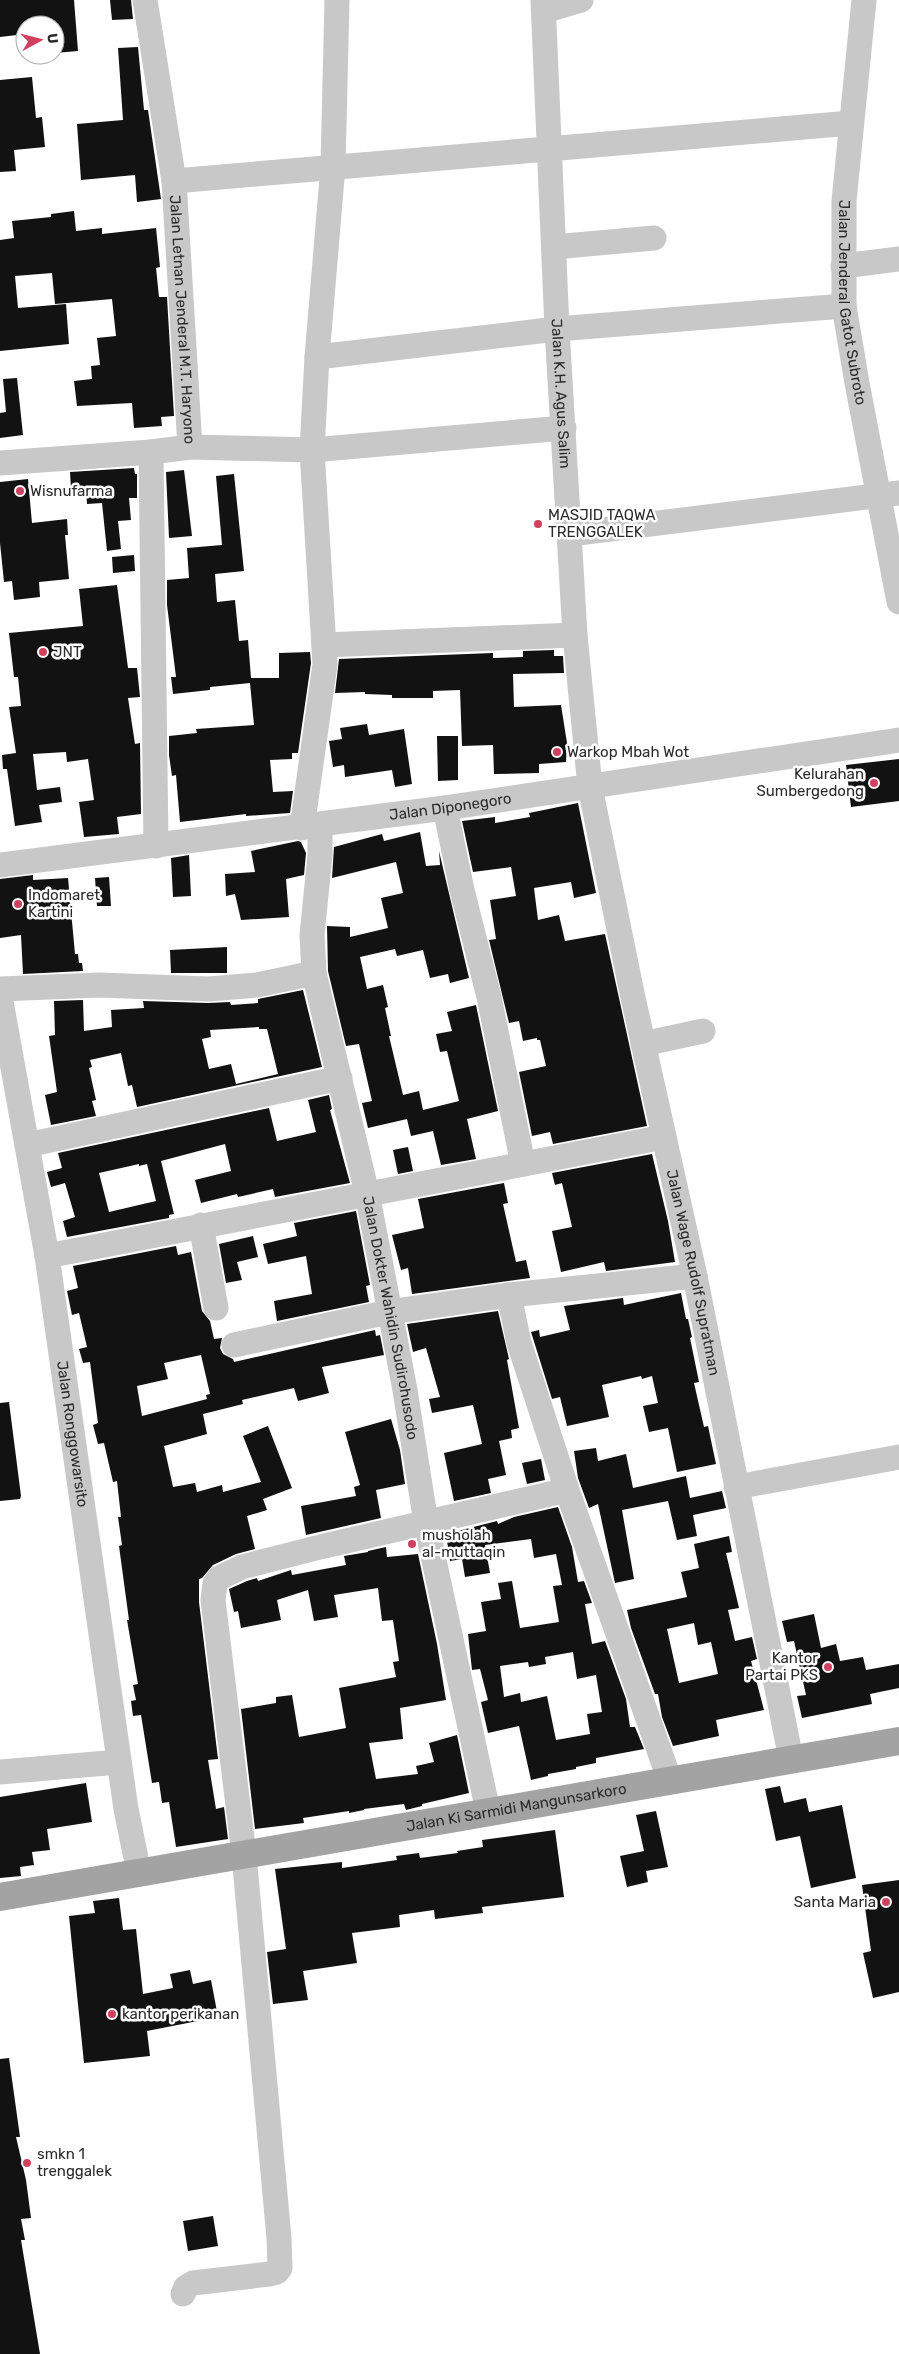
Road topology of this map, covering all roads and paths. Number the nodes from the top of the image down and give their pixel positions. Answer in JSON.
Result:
{"nodes":[{"id":1,"x":145,"y":0,"type":"edge"},
{"id":2,"x":324,"y":0,"type":"edge"},
{"id":3,"x":338,"y":0,"type":"edge"},
{"id":4,"x":581,"y":0,"type":"edge"},
{"id":5,"x":864,"y":0,"type":"edge"},
{"id":6,"x":543,"y":6,"type":"edge"},
{"id":7,"x":330,"y":36,"type":"junction"},
{"id":8,"x":851,"y":124,"type":"junction"},
{"id":9,"x":550,"y":148,"type":"junction"},
{"id":10,"x":325,"y":167,"type":"junction"},
{"id":11,"x":174,"y":181,"type":"junction"},
{"id":12,"x":654,"y":238,"type":"dead end"},
{"id":13,"x":554,"y":247,"type":"junction"},
{"id":14,"x":899,"y":259,"type":"edge"},
{"id":15,"x":843,"y":266,"type":"junction"},
{"id":16,"x":844,"y":306,"type":"junction"},
{"id":17,"x":557,"y":329,"type":"junction"},
{"id":18,"x":317,"y":357,"type":"junction"},
{"id":19,"x":564,"y":428,"type":"junction"},
{"id":20,"x":190,"y":447,"type":"junction"},
{"id":21,"x":317,"y":449,"type":"junction"},
{"id":22,"x":150,"y":452,"type":"junction"},
{"id":23,"x":0,"y":462,"type":"edge"},
{"id":24,"x":889,"y":494,"type":"edge"},
{"id":25,"x":570,"y":534,"type":"junction"},
{"id":26,"x":899,"y":602,"type":"edge"},
{"id":27,"x":575,"y":635,"type":"junction"},
{"id":28,"x":330,"y":645,"type":"junction"},
{"id":29,"x":899,"y":740,"type":"edge"},
{"id":30,"x":590,"y":787,"type":"junction"},
{"id":31,"x":445,"y":808,"type":"junction"},
{"id":32,"x":311,"y":826,"type":"junction"},
{"id":33,"x":156,"y":846,"type":"junction"},
{"id":34,"x":0,"y":865,"type":"edge"},
{"id":35,"x":314,"y":973,"type":"junction"},
{"id":36,"x":0,"y":989,"type":"edge"},
{"id":37,"x":0,"y":996,"type":"edge"},
{"id":38,"x":703,"y":1031,"type":"dead end"},
{"id":39,"x":643,"y":1044,"type":"junction"},
{"id":40,"x":340,"y":1078,"type":"junction"},
{"id":41,"x":664,"y":1137,"type":"junction"},
{"id":42,"x":27,"y":1145,"type":"junction"},
{"id":43,"x":523,"y":1164,"type":"junction"},
{"id":44,"x":367,"y":1193,"type":"junction"},
{"id":45,"x":201,"y":1225,"type":"junction"},
{"id":46,"x":47,"y":1256,"type":"junction"},
{"id":47,"x":696,"y":1276,"type":"junction"},
{"id":48,"x":509,"y":1295,"type":"junction"},
{"id":49,"x":216,"y":1308,"type":"dead end"},
{"id":50,"x":389,"y":1312,"type":"junction"},
{"id":51,"x":234,"y":1346,"type":"dead end"},
{"id":52,"x":899,"y":1457,"type":"edge"},
{"id":53,"x":736,"y":1487,"type":"junction"},
{"id":54,"x":567,"y":1490,"type":"junction"},
{"id":55,"x":426,"y":1523,"type":"junction"},
{"id":56,"x":899,"y":1740,"type":"edge"},
{"id":57,"x":791,"y":1759,"type":"junction"},
{"id":58,"x":119,"y":1762,"type":"junction"},
{"id":59,"x":0,"y":1772,"type":"edge"},
{"id":60,"x":670,"y":1781,"type":"junction"},
{"id":61,"x":488,"y":1811,"type":"junction"},
{"id":62,"x":244,"y":1855,"type":"junction"},
{"id":63,"x":130,"y":1874,"type":"junction"},
{"id":64,"x":0,"y":1897,"type":"edge"},
{"id":65,"x":183,"y":2294,"type":"dead end"}],
"edges":[{"from":1,"to":11,"type":"street","name":"Jalan Letnan Jenderal M.T. Haryono"},
{"from":2,"to":7,"type":"street"},
{"from":3,"to":7,"type":"street"},
{"from":4,"to":6,"type":"street"},
{"from":5,"to":8,"type":"street","name":"Jalan Jenderal Gatot Subroto"},
{"from":6,"to":9,"type":"street","name":"Jalan K.H. Agus Salim"},
{"from":7,"to":10,"type":"street","name":"Jalan Dokter Wahidin Sudirohusodo"},
{"from":8,"to":9,"type":"street"},
{"from":8,"to":15,"type":"street","name":"Jalan Jenderal Gatot Subroto"},
{"from":9,"to":10,"type":"street"},
{"from":9,"to":13,"type":"street","name":"Jalan K.H. Agus Salim"},
{"from":10,"to":11,"type":"street"},
{"from":10,"to":18,"type":"street","name":"Jalan Dokter Wahidin Sudirohusodo"},
{"from":11,"to":20,"type":"street","name":"Jalan Letnan Jenderal M.T. Haryono"},
{"from":12,"to":13,"type":"street"},
{"from":13,"to":17,"type":"street","name":"Jalan K.H. Agus Salim"},
{"from":14,"to":15,"type":"street"},
{"from":15,"to":16,"type":"street","name":"Jalan Jenderal Gatot Subroto"},
{"from":16,"to":17,"type":"street"},
{"from":16,"to":24,"type":"street","name":"Jalan Jenderal Gatot Subroto"},
{"from":17,"to":18,"type":"street"},
{"from":17,"to":19,"type":"street","name":"Jalan K.H. Agus Salim"},
{"from":18,"to":21,"type":"street","name":"Jalan Dokter Wahidin Sudirohusodo"},
{"from":19,"to":21,"type":"street"},
{"from":19,"to":25,"type":"street","name":"Jalan K.H. Agus Salim"},
{"from":20,"to":21,"type":"street"},
{"from":20,"to":22,"type":"street","name":"Jalan Letnan Jenderal M.T. Haryono"},
{"from":21,"to":28,"type":"street","name":"Jalan Dokter Wahidin Sudirohusodo"},
{"from":22,"to":23,"type":"street","name":"Jalan Letnan Jenderal M.T. Haryono"},
{"from":22,"to":33,"type":"street"},
{"from":24,"to":25,"type":"street"},
{"from":24,"to":26,"type":"street","name":"Jalan Jenderal Gatot Subroto"},
{"from":25,"to":27,"type":"street","name":"Jalan K.H. Agus Salim"},
{"from":27,"to":28,"type":"street"},
{"from":27,"to":30,"type":"street","name":"Jalan K.H. Agus Salim"},
{"from":28,"to":32,"type":"street","name":"Jalan Dokter Wahidin Sudirohusodo"},
{"from":29,"to":30,"type":"street","name":"Jalan Diponegoro"},
{"from":30,"to":31,"type":"street","name":"Jalan Diponegoro"},
{"from":30,"to":39,"type":"street","name":"Jalan Wage Rudolf Supratman"},
{"from":31,"to":32,"type":"street","name":"Jalan Diponegoro"},
{"from":31,"to":43,"type":"street"},
{"from":32,"to":33,"type":"street","name":"Jalan Diponegoro"},
{"from":32,"to":35,"type":"street","name":"Jalan Dokter Wahidin Sudirohusodo"},
{"from":33,"to":34,"type":"street","name":"Jalan Diponegoro"},
{"from":35,"to":36,"type":"street"},
{"from":35,"to":40,"type":"street","name":"Jalan Dokter Wahidin Sudirohusodo"},
{"from":37,"to":42,"type":"street","name":"Jalan Ronggowarsito"},
{"from":38,"to":39,"type":"street"},
{"from":39,"to":41,"type":"street","name":"Jalan Wage Rudolf Supratman"},
{"from":40,"to":42,"type":"street"},
{"from":40,"to":44,"type":"street","name":"Jalan Dokter Wahidin Sudirohusodo"},
{"from":41,"to":43,"type":"street"},
{"from":41,"to":47,"type":"street","name":"Jalan Wage Rudolf Supratman"},
{"from":42,"to":46,"type":"street","name":"Jalan Ronggowarsito"},
{"from":43,"to":44,"type":"street"},
{"from":44,"to":45,"type":"street"},
{"from":44,"to":50,"type":"street","name":"Jalan Dokter Wahidin Sudirohusodo"},
{"from":45,"to":46,"type":"street"},
{"from":45,"to":49,"type":"street"},
{"from":46,"to":58,"type":"street","name":"Jalan Ronggowarsito"},
{"from":47,"to":48,"type":"street"},
{"from":47,"to":53,"type":"street","name":"Jalan Wage Rudolf Supratman"},
{"from":48,"to":50,"type":"street"},
{"from":48,"to":54,"type":"street"},
{"from":50,"to":51,"type":"street"},
{"from":50,"to":55,"type":"street","name":"Jalan Dokter Wahidin Sudirohusodo"},
{"from":52,"to":53,"type":"street"},
{"from":53,"to":57,"type":"street","name":"Jalan Wage Rudolf Supratman"},
{"from":54,"to":55,"type":"street"},
{"from":54,"to":60,"type":"street"},
{"from":55,"to":61,"type":"street","name":"Jalan Dokter Wahidin Sudirohusodo"},
{"from":55,"to":62,"type":"street"},
{"from":56,"to":57,"type":"main road","name":"Jalan Ki Sarmidi Mangunsarkoro"},
{"from":57,"to":60,"type":"main road","name":"Jalan Ki Sarmidi Mangunsarkoro"},
{"from":58,"to":59,"type":"street"},
{"from":58,"to":63,"type":"street","name":"Jalan Ronggowarsito"},
{"from":60,"to":61,"type":"main road","name":"Jalan Ki Sarmidi Mangunsarkoro"},
{"from":61,"to":62,"type":"main road","name":"Jalan Ki Sarmidi Mangunsarkoro"},
{"from":62,"to":63,"type":"main road","name":"Jalan Ki Sarmidi Mangunsarkoro"},
{"from":62,"to":65,"type":"street"},
{"from":63,"to":64,"type":"main road","name":"Jalan Ki Sarmidi Mangunsarkoro"}]}
